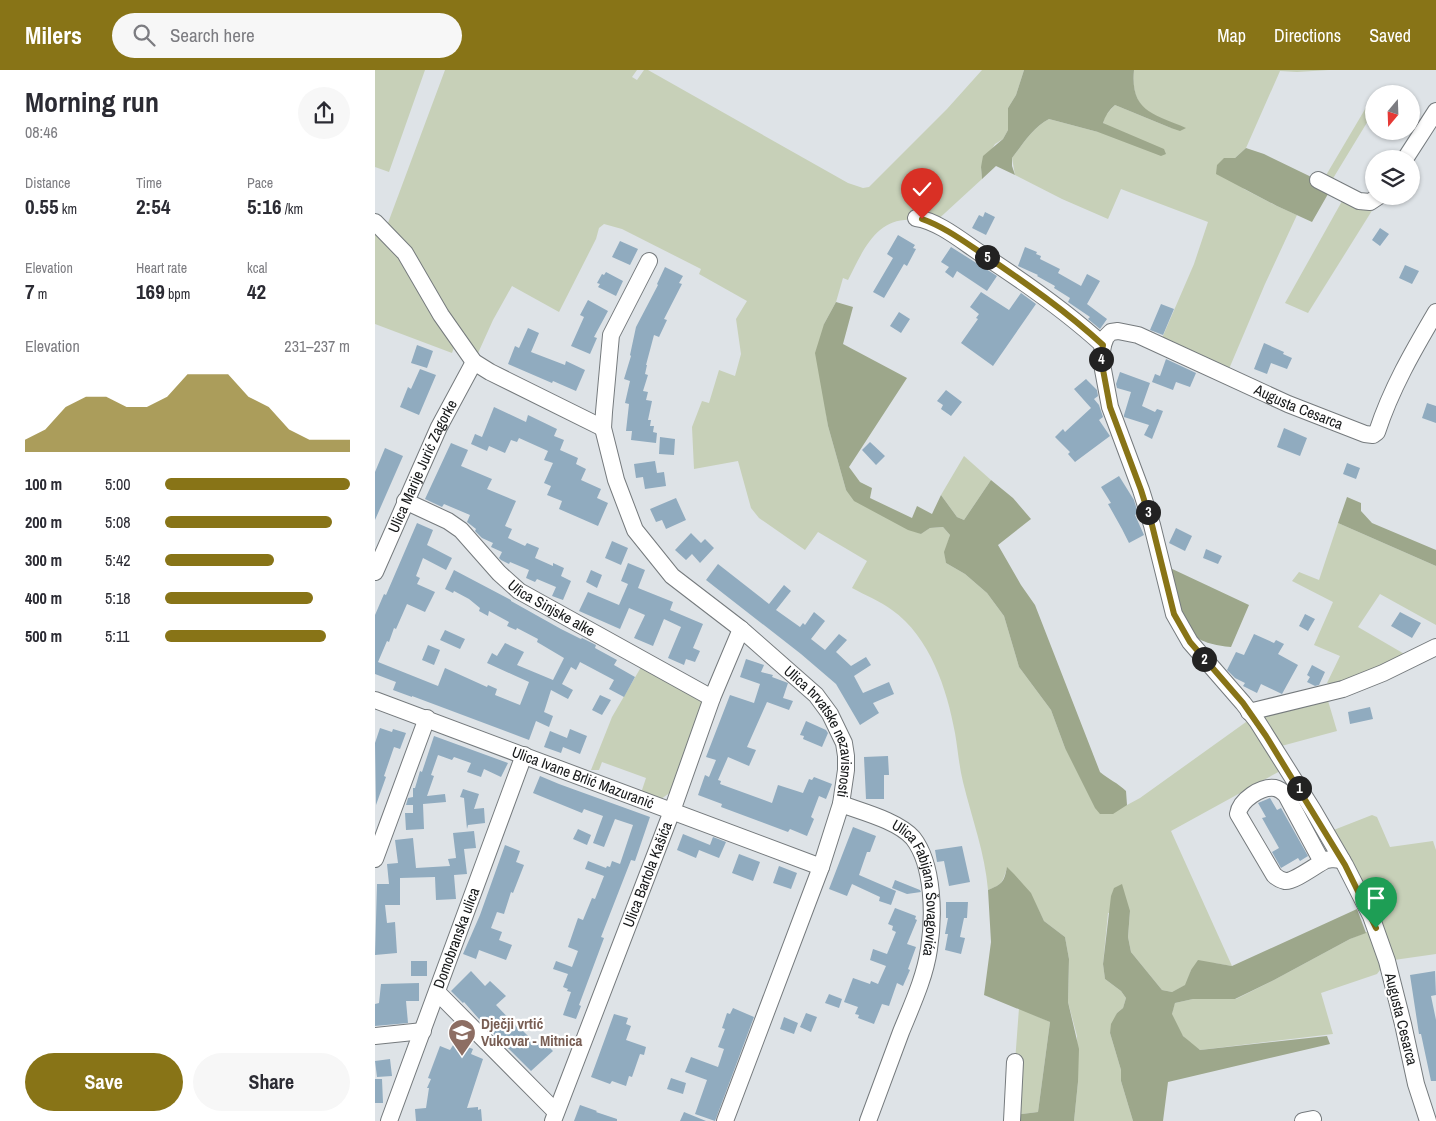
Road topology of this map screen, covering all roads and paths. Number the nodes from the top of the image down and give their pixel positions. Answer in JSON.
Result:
{"nodes":[{"id":1,"x":1436,"y":111,"type":"edge"},
{"id":2,"x":1411,"y":150,"type":"edge"},
{"id":3,"x":1318,"y":180,"type":"dead end"},
{"id":4,"x":1365,"y":201,"type":"edge"},
{"id":5,"x":916,"y":218,"type":"dead end"},
{"id":6,"x":375,"y":222,"type":"edge"},
{"id":7,"x":649,"y":261,"type":"dead end"},
{"id":8,"x":1436,"y":312,"type":"edge"},
{"id":9,"x":1103,"y":345,"type":"junction"},
{"id":10,"x":474,"y":362,"type":"junction"},
{"id":11,"x":603,"y":428,"type":"junction"},
{"id":12,"x":405,"y":501,"type":"junction"},
{"id":13,"x":375,"y":572,"type":"edge"},
{"id":14,"x":741,"y":629,"type":"junction"},
{"id":15,"x":1436,"y":647,"type":"edge"},
{"id":16,"x":712,"y":698,"type":"junction"},
{"id":17,"x":375,"y":700,"type":"edge"},
{"id":18,"x":1249,"y":712,"type":"junction"},
{"id":19,"x":427,"y":718,"type":"junction"},
{"id":20,"x":524,"y":755,"type":"junction"},
{"id":21,"x":841,"y":804,"type":"junction"},
{"id":22,"x":672,"y":811,"type":"junction"},
{"id":23,"x":375,"y":859,"type":"edge"},
{"id":24,"x":1342,"y":860,"type":"junction"},
{"id":25,"x":1322,"y":862,"type":"junction"},
{"id":26,"x":821,"y":867,"type":"junction"},
{"id":27,"x":437,"y":992,"type":"junction"},
{"id":28,"x":423,"y":1031,"type":"junction"},
{"id":29,"x":375,"y":1036,"type":"edge"},
{"id":30,"x":1015,"y":1062,"type":"dead end"},
{"id":31,"x":555,"y":1116,"type":"edge"},
{"id":32,"x":389,"y":1121,"type":"edge"},
{"id":33,"x":725,"y":1121,"type":"edge"},
{"id":34,"x":868,"y":1121,"type":"edge"},
{"id":35,"x":1012,"y":1121,"type":"edge"},
{"id":36,"x":1428,"y":1121,"type":"edge"}],
"edges":[{"from":1,"to":2,"type":"street"},
{"from":3,"to":4,"type":"street"},
{"from":5,"to":9,"type":"street"},
{"from":6,"to":10,"type":"street"},
{"from":7,"to":11,"type":"street","name":"Ulica hrvatske nezavisnosti"},
{"from":8,"to":9,"type":"street","name":"Augusta Cesarca"},
{"from":9,"to":18,"type":"street","name":"Augusta Cesarca"},
{"from":10,"to":11,"type":"street"},
{"from":10,"to":12,"type":"street","name":"Ulica Marije Jurić Zagorke"},
{"from":11,"to":14,"type":"street","name":"Ulica hrvatske nezavisnosti"},
{"from":12,"to":13,"type":"street","name":"Ulica Marije Jurić Zagorke"},
{"from":12,"to":16,"type":"street","name":"Ulica Sinjske alke"},
{"from":14,"to":16,"type":"street","name":"Ulica Bartola Kašića"},
{"from":14,"to":21,"type":"street","name":"Ulica hrvatske nezavisnosti"},
{"from":15,"to":18,"type":"street"},
{"from":16,"to":22,"type":"street","name":"Ulica Bartola Kašića"},
{"from":17,"to":19,"type":"street","name":"Ulica Ivane Brlić Mazuranić"},
{"from":18,"to":24,"type":"street","name":"Augusta Cesarca"},
{"from":19,"to":20,"type":"street","name":"Ulica Ivane Brlić Mazuranić"},
{"from":19,"to":23,"type":"street"},
{"from":20,"to":22,"type":"street","name":"Ulica Ivane Brlić Mazuranić"},
{"from":20,"to":27,"type":"street","name":"Domobranska ulica"},
{"from":21,"to":26,"type":"street","name":"Ulica hrvatske nezavisnosti"},
{"from":21,"to":34,"type":"street","name":"Ulica Fabijana Šovagovića"},
{"from":22,"to":26,"type":"street","name":"Ulica Ivane Brlić Mazuranić"},
{"from":22,"to":31,"type":"street","name":"Ulica Bartola Kašića"},
{"from":24,"to":25,"type":"street"},
{"from":24,"to":36,"type":"street","name":"Augusta Cesarca"},
{"from":25,"to":25,"type":"street"},
{"from":26,"to":33,"type":"street","name":"Ulica hrvatske nezavisnosti"},
{"from":27,"to":28,"type":"street","name":"Domobranska ulica"},
{"from":27,"to":31,"type":"street"},
{"from":28,"to":29,"type":"street"},
{"from":28,"to":32,"type":"street","name":"Domobranska ulica"},
{"from":30,"to":35,"type":"street"}]}
